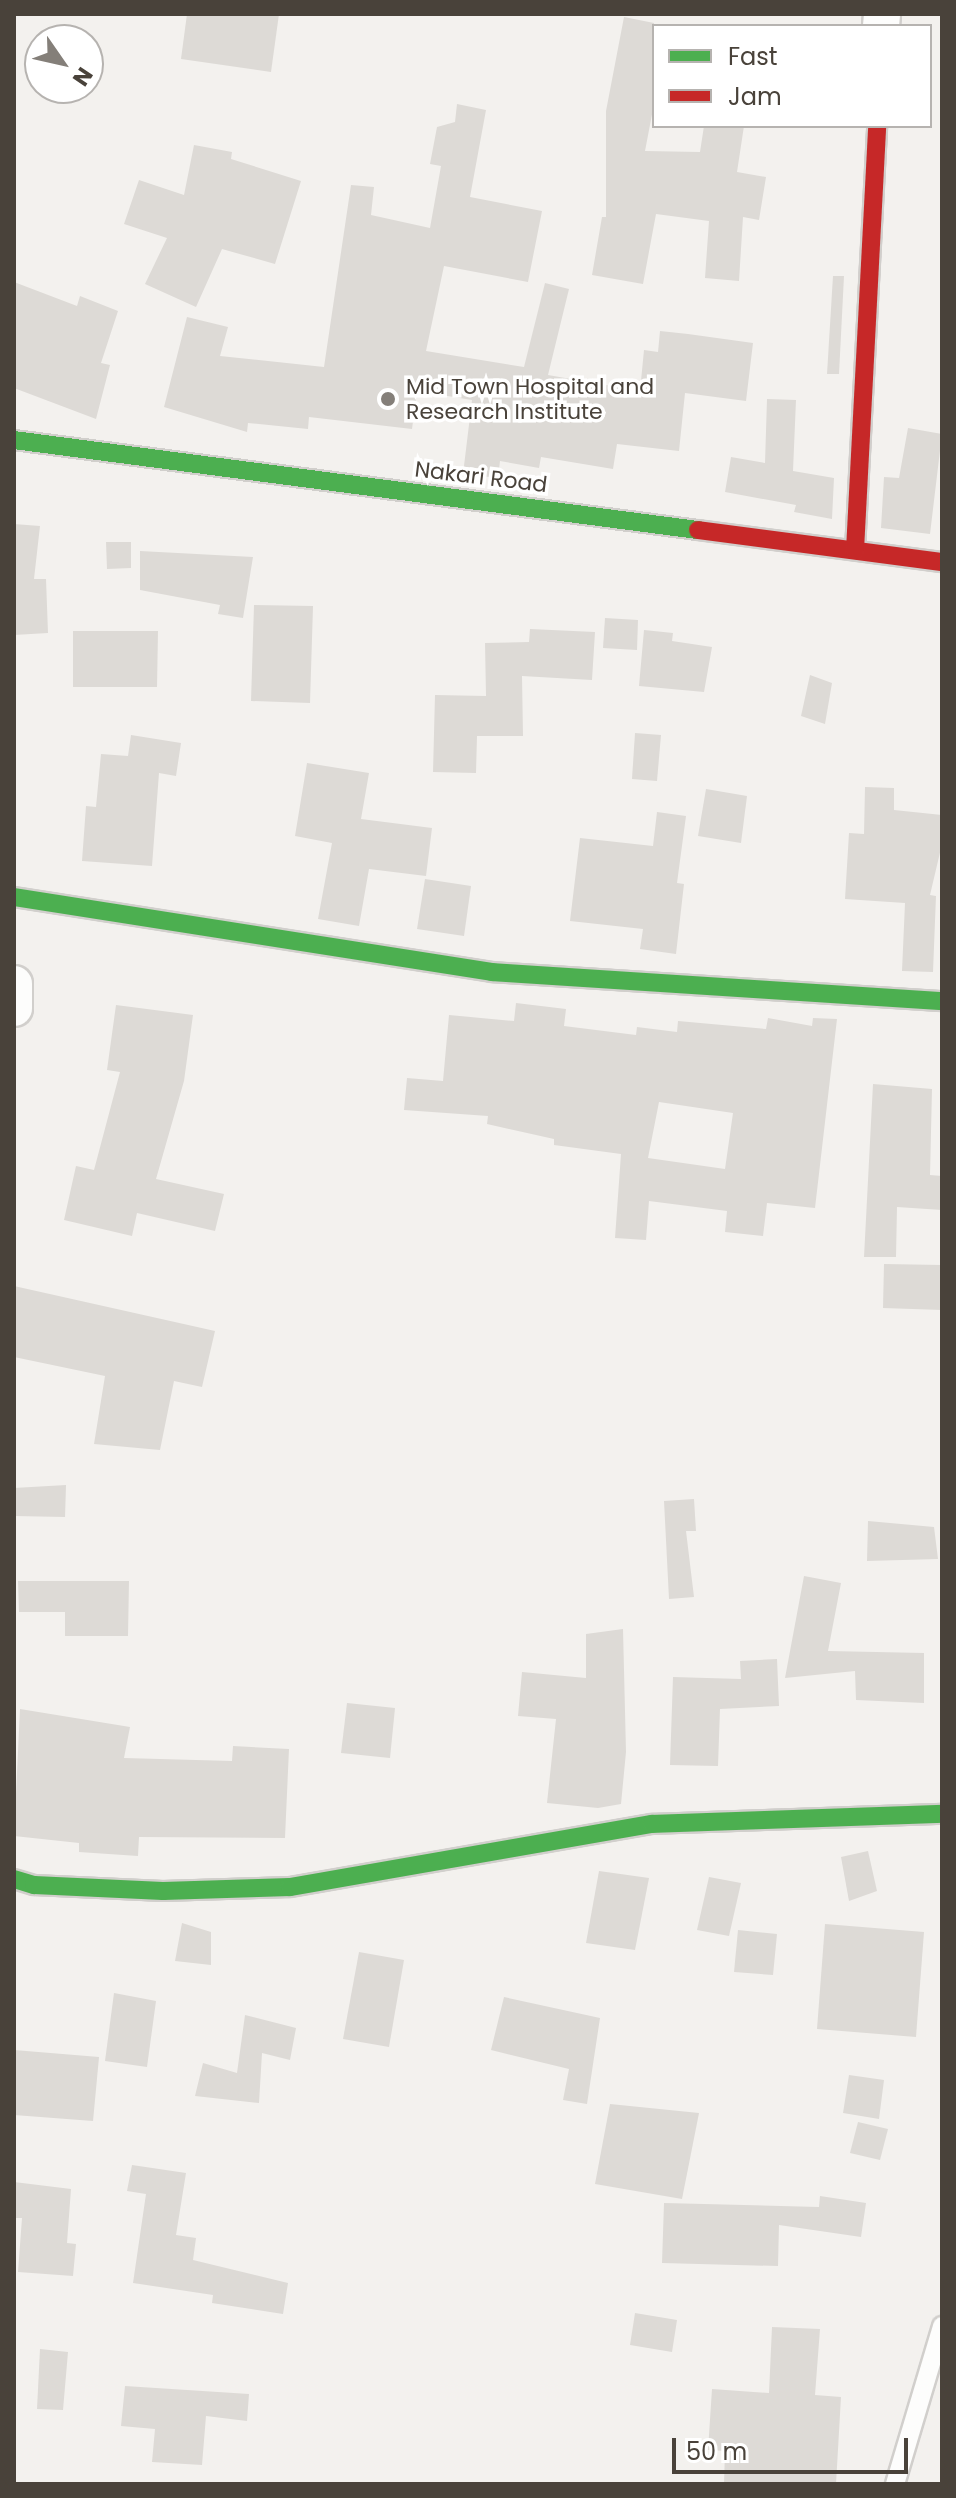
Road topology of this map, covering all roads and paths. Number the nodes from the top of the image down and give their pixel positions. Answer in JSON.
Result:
{"nodes":[{"id":1,"x":877,"y":128,"type":"edge"},
{"id":2,"x":14,"y":440,"type":"edge"},
{"id":3,"x":855,"y":550,"type":"junction"},
{"id":4,"x":942,"y":562,"type":"edge"},
{"id":5,"x":14,"y":897,"type":"edge"},
{"id":6,"x":14,"y":984,"type":"edge"},
{"id":7,"x":942,"y":1001,"type":"edge"},
{"id":8,"x":14,"y":1008,"type":"edge"},
{"id":9,"x":942,"y":1814,"type":"edge"},
{"id":10,"x":14,"y":1879,"type":"edge"},
{"id":11,"x":942,"y":2326,"type":"edge"},
{"id":12,"x":895,"y":2484,"type":"edge"}],
"edges":[{"from":1,"to":3,"type":"street"},
{"from":2,"to":3,"type":"street","name":"Nakari Road"},
{"from":3,"to":4,"type":"street","name":"Nakari Road"},
{"from":5,"to":7,"type":"street"},
{"from":6,"to":8,"type":"street"},
{"from":9,"to":10,"type":"street"},
{"from":11,"to":12,"type":"lane"}]}
